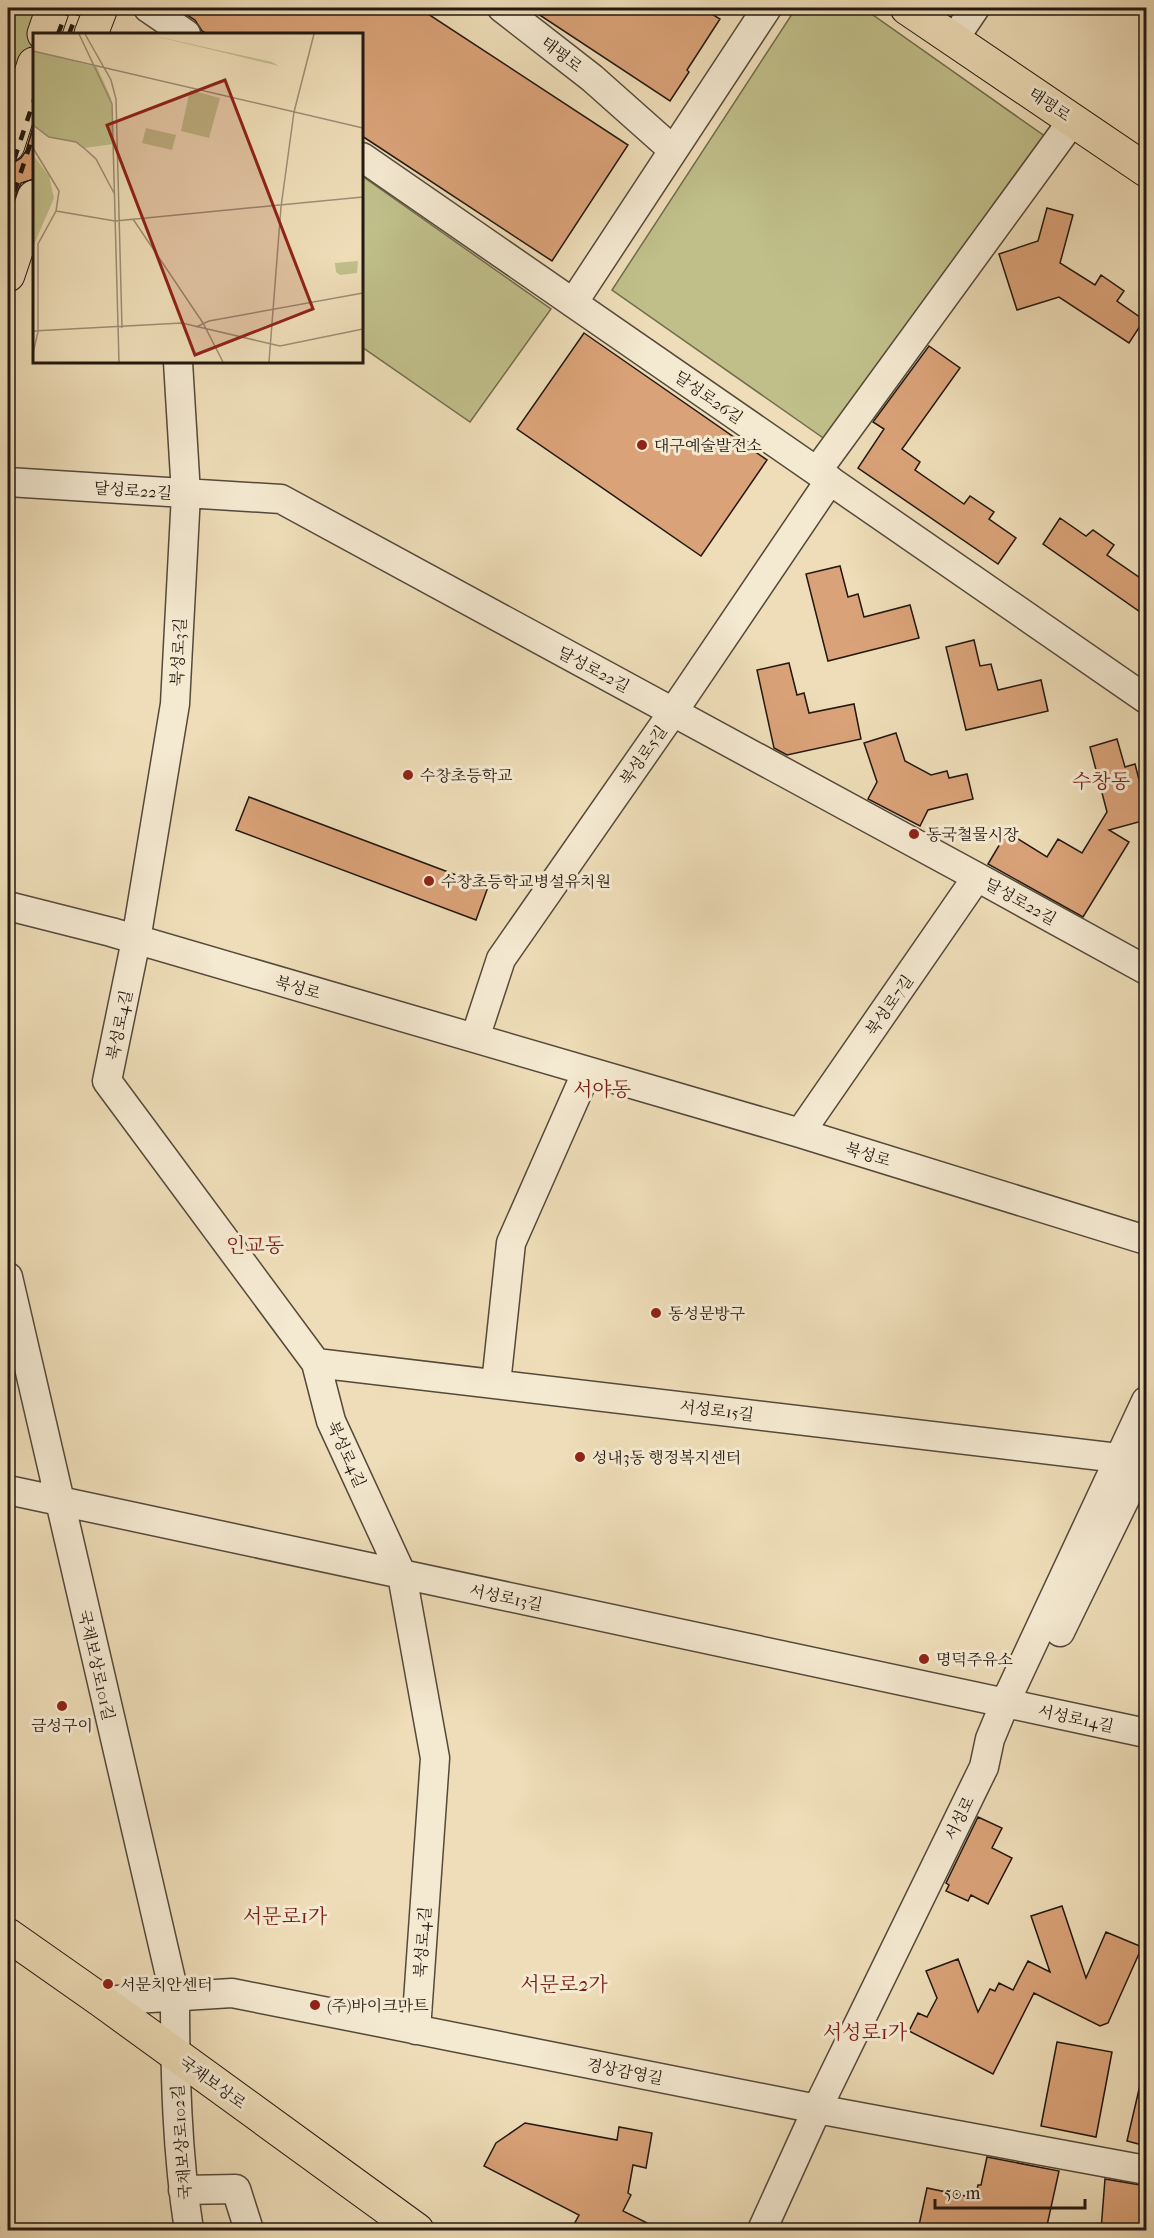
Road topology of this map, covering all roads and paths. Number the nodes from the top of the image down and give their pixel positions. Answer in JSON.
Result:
{"nodes":[{"id":1,"x":53,"y":8,"type":"edge"},
{"id":2,"x":100,"y":8,"type":"edge"},
{"id":3,"x":148,"y":8,"type":"edge"},
{"id":4,"x":502,"y":8,"type":"edge"},
{"id":5,"x":767,"y":8,"type":"edge"},
{"id":6,"x":907,"y":8,"type":"edge"},
{"id":7,"x":975,"y":8,"type":"edge"},
{"id":8,"x":44,"y":33,"type":"edge"},
{"id":9,"x":91,"y":33,"type":"edge"},
{"id":10,"x":185,"y":33,"type":"edge"},
{"id":11,"x":954,"y":39,"type":"junction"},
{"id":12,"x":33,"y":67,"type":"edge"},
{"id":13,"x":1073,"y":120,"type":"junction"},
{"id":14,"x":8,"y":144,"type":"edge"},
{"id":15,"x":674,"y":150,"type":"junction"},
{"id":16,"x":363,"y":158,"type":"edge"},
{"id":17,"x":1146,"y":170,"type":"edge"},
{"id":18,"x":33,"y":200,"type":"edge"},
{"id":19,"x":8,"y":275,"type":"edge"},
{"id":20,"x":573,"y":303,"type":"junction"},
{"id":21,"x":178,"y":363,"type":"edge"},
{"id":22,"x":824,"y":476,"type":"junction"},
{"id":23,"x":8,"y":482,"type":"edge"},
{"id":24,"x":186,"y":494,"type":"junction"},
{"id":25,"x":1146,"y":699,"type":"edge"},
{"id":26,"x":673,"y":712,"type":"junction"},
{"id":27,"x":977,"y":877,"type":"junction"},
{"id":28,"x":8,"y":906,"type":"edge"},
{"id":29,"x":136,"y":940,"type":"junction"},
{"id":30,"x":1146,"y":970,"type":"edge"},
{"id":31,"x":475,"y":1038,"type":"junction"},
{"id":32,"x":587,"y":1071,"type":"junction"},
{"id":33,"x":800,"y":1133,"type":"junction"},
{"id":34,"x":1146,"y":1240,"type":"edge"},
{"id":35,"x":8,"y":1277,"type":"edge"},
{"id":36,"x":316,"y":1363,"type":"junction"},
{"id":37,"x":496,"y":1384,"type":"junction"},
{"id":38,"x":1146,"y":1401,"type":"edge"},
{"id":39,"x":1138,"y":1462,"type":"edge"},
{"id":40,"x":8,"y":1490,"type":"edge"},
{"id":41,"x":59,"y":1502,"type":"junction"},
{"id":42,"x":402,"y":1575,"type":"junction"},
{"id":43,"x":1014,"y":1705,"type":"junction"},
{"id":44,"x":1146,"y":1733,"type":"edge"},
{"id":45,"x":8,"y":1935,"type":"edge"},
{"id":46,"x":174,"y":1997,"type":"junction"},
{"id":47,"x":102,"y":2001,"type":"junction"},
{"id":48,"x":416,"y":2030,"type":"junction"},
{"id":49,"x":175,"y":2054,"type":"junction"},
{"id":50,"x":817,"y":2109,"type":"junction"},
{"id":51,"x":1146,"y":2170,"type":"edge"},
{"id":52,"x":183,"y":2190,"type":"junction"},
{"id":53,"x":189,"y":2230,"type":"edge"},
{"id":54,"x":249,"y":2230,"type":"edge"},
{"id":55,"x":417,"y":2230,"type":"edge"},
{"id":56,"x":762,"y":2230,"type":"edge"}],
"edges":[{"from":1,"to":8,"type":"main road"},
{"from":2,"to":9,"type":"main road"},
{"from":3,"to":10,"type":"street"},
{"from":4,"to":15,"type":"street","name":"태평로"},
{"from":5,"to":15,"type":"street"},
{"from":6,"to":11,"type":"main road","name":"태평로"},
{"from":7,"to":11,"type":"street"},
{"from":11,"to":13,"type":"main road","name":"태평로"},
{"from":12,"to":14,"type":"main road"},
{"from":13,"to":17,"type":"main road","name":"태평로"},
{"from":13,"to":22,"type":"street","name":"북성로5길"},
{"from":15,"to":20,"type":"street"},
{"from":16,"to":20,"type":"street","name":"달성로26길"},
{"from":18,"to":19,"type":"main road"},
{"from":20,"to":22,"type":"street","name":"달성로26길"},
{"from":21,"to":24,"type":"street","name":"북성로3길"},
{"from":22,"to":25,"type":"street","name":"달성로26길"},
{"from":22,"to":26,"type":"street","name":"북성로5길"},
{"from":23,"to":24,"type":"street","name":"달성로22길"},
{"from":24,"to":26,"type":"street","name":"달성로22길"},
{"from":24,"to":29,"type":"street","name":"북성로3길"},
{"from":26,"to":27,"type":"street","name":"달성로22길"},
{"from":26,"to":31,"type":"street","name":"북성로5길"},
{"from":27,"to":30,"type":"street","name":"달성로22길"},
{"from":27,"to":33,"type":"street","name":"북성로7길"},
{"from":28,"to":29,"type":"street","name":"북성로"},
{"from":29,"to":31,"type":"street","name":"북성로"},
{"from":29,"to":36,"type":"street","name":"북성로4길"},
{"from":31,"to":32,"type":"street","name":"북성로"},
{"from":32,"to":33,"type":"street","name":"북성로"},
{"from":32,"to":37,"type":"street"},
{"from":33,"to":34,"type":"street","name":"북성로"},
{"from":35,"to":41,"type":"street","name":"국채보상로101길"},
{"from":36,"to":37,"type":"street","name":"서성로15길"},
{"from":36,"to":42,"type":"street","name":"북성로4길"},
{"from":37,"to":39,"type":"street","name":"서성로15길"},
{"from":38,"to":39,"type":"street","name":"서성로"},
{"from":39,"to":43,"type":"street","name":"서성로"},
{"from":40,"to":41,"type":"street","name":"서성로13길"},
{"from":41,"to":42,"type":"street","name":"서성로13길"},
{"from":41,"to":46,"type":"street","name":"국채보상로101길"},
{"from":42,"to":43,"type":"street","name":"서성로13길"},
{"from":42,"to":48,"type":"street","name":"북성로4길"},
{"from":43,"to":44,"type":"street","name":"서성로14길"},
{"from":43,"to":50,"type":"street","name":"서성로"},
{"from":45,"to":47,"type":"main road","name":"국채보상로"},
{"from":46,"to":47,"type":"street","name":"경상감영길"},
{"from":46,"to":48,"type":"street","name":"경상감영길"},
{"from":46,"to":49,"type":"street","name":"국채보상로101길"},
{"from":47,"to":49,"type":"main road","name":"국채보상로"},
{"from":48,"to":50,"type":"street","name":"경상감영길"},
{"from":49,"to":52,"type":"street","name":"국채보상로102길"},
{"from":49,"to":55,"type":"main road","name":"국채보상로"},
{"from":50,"to":51,"type":"street","name":"경상감영길"},
{"from":50,"to":56,"type":"street","name":"서성로"},
{"from":52,"to":53,"type":"street","name":"국채보상로102길"},
{"from":52,"to":54,"type":"street"}]}
